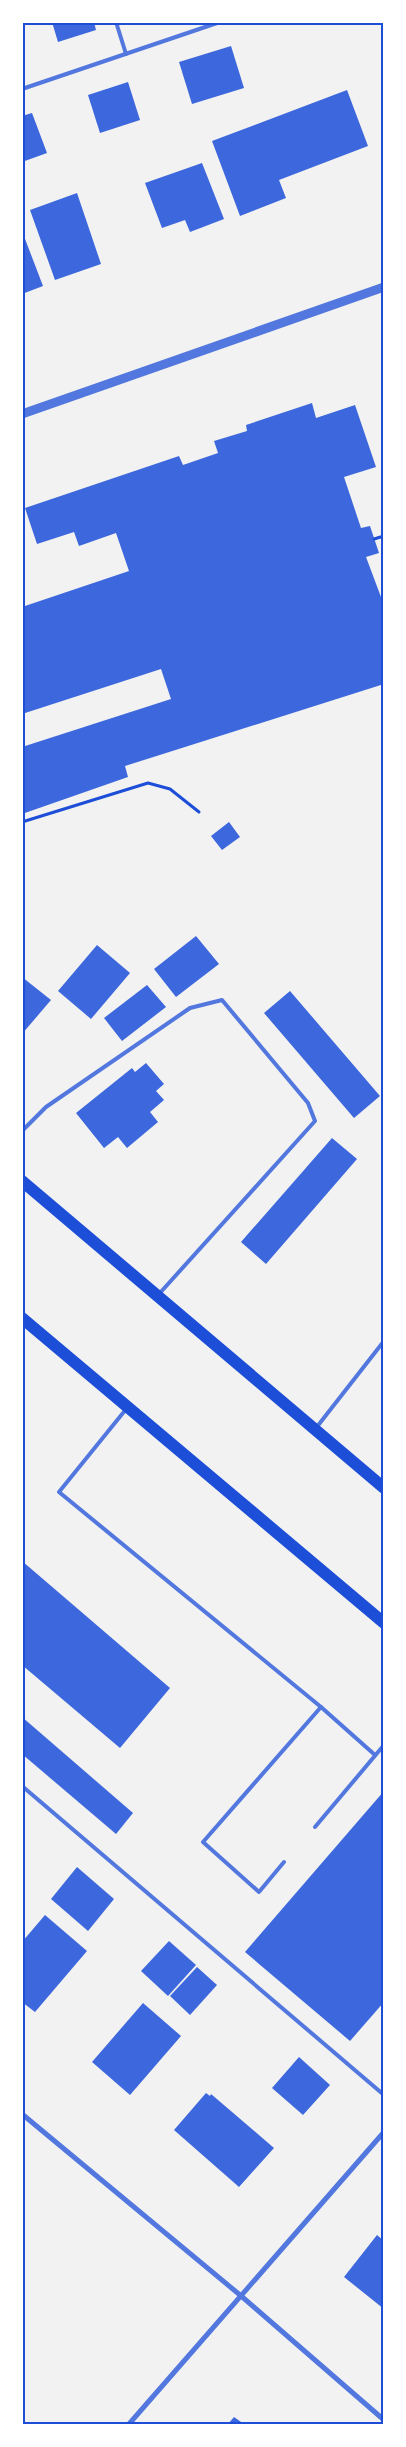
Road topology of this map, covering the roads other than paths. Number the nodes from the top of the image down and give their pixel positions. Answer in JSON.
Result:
{"nodes":[{"id":1,"x":116,"y":22,"type":"edge"},
{"id":2,"x":220,"y":22,"type":"edge"},
{"id":3,"x":126,"y":54,"type":"junction"},
{"id":4,"x":22,"y":88,"type":"edge"},
{"id":5,"x":384,"y":287,"type":"edge"},
{"id":6,"x":22,"y":414,"type":"edge"},
{"id":7,"x":22,"y":1131,"type":"edge"},
{"id":8,"x":22,"y":1181,"type":"edge"},
{"id":9,"x":157,"y":1296,"type":"junction"},
{"id":10,"x":22,"y":1318,"type":"edge"},
{"id":11,"x":384,"y":1341,"type":"edge"},
{"id":12,"x":128,"y":1407,"type":"junction"},
{"id":13,"x":315,"y":1430,"type":"junction"},
{"id":14,"x":384,"y":1488,"type":"edge"},
{"id":15,"x":384,"y":1622,"type":"edge"},
{"id":16,"x":320,"y":1707,"type":"junction"},
{"id":17,"x":384,"y":1745,"type":"edge"},
{"id":18,"x":376,"y":1755,"type":"junction"},
{"id":19,"x":22,"y":1786,"type":"edge"},
{"id":20,"x":315,"y":1827,"type":"dead end"},
{"id":21,"x":284,"y":1862,"type":"dead end"},
{"id":22,"x":384,"y":2095,"type":"edge"},
{"id":23,"x":22,"y":2114,"type":"edge"},
{"id":24,"x":384,"y":2132,"type":"edge"},
{"id":25,"x":240,"y":2295,"type":"junction"},
{"id":26,"x":384,"y":2420,"type":"edge"},
{"id":27,"x":129,"y":2424,"type":"edge"}],
"edges":[{"from":1,"to":3,"type":"lane"},
{"from":2,"to":3,"type":"lane"},
{"from":3,"to":4,"type":"lane"},
{"from":5,"to":6,"type":"street"},
{"from":7,"to":9,"type":"lane"},
{"from":8,"to":9,"type":"main road"},
{"from":9,"to":13,"type":"main road"},
{"from":10,"to":12,"type":"main road"},
{"from":11,"to":13,"type":"lane"},
{"from":12,"to":15,"type":"main road"},
{"from":12,"to":16,"type":"lane"},
{"from":13,"to":14,"type":"main road"},
{"from":16,"to":18,"type":"lane"},
{"from":16,"to":21,"type":"lane"},
{"from":17,"to":18,"type":"lane"},
{"from":18,"to":20,"type":"lane"},
{"from":19,"to":22,"type":"lane"},
{"from":23,"to":25,"type":"street"},
{"from":24,"to":25,"type":"street"},
{"from":25,"to":26,"type":"street"},
{"from":25,"to":27,"type":"street"}]}
